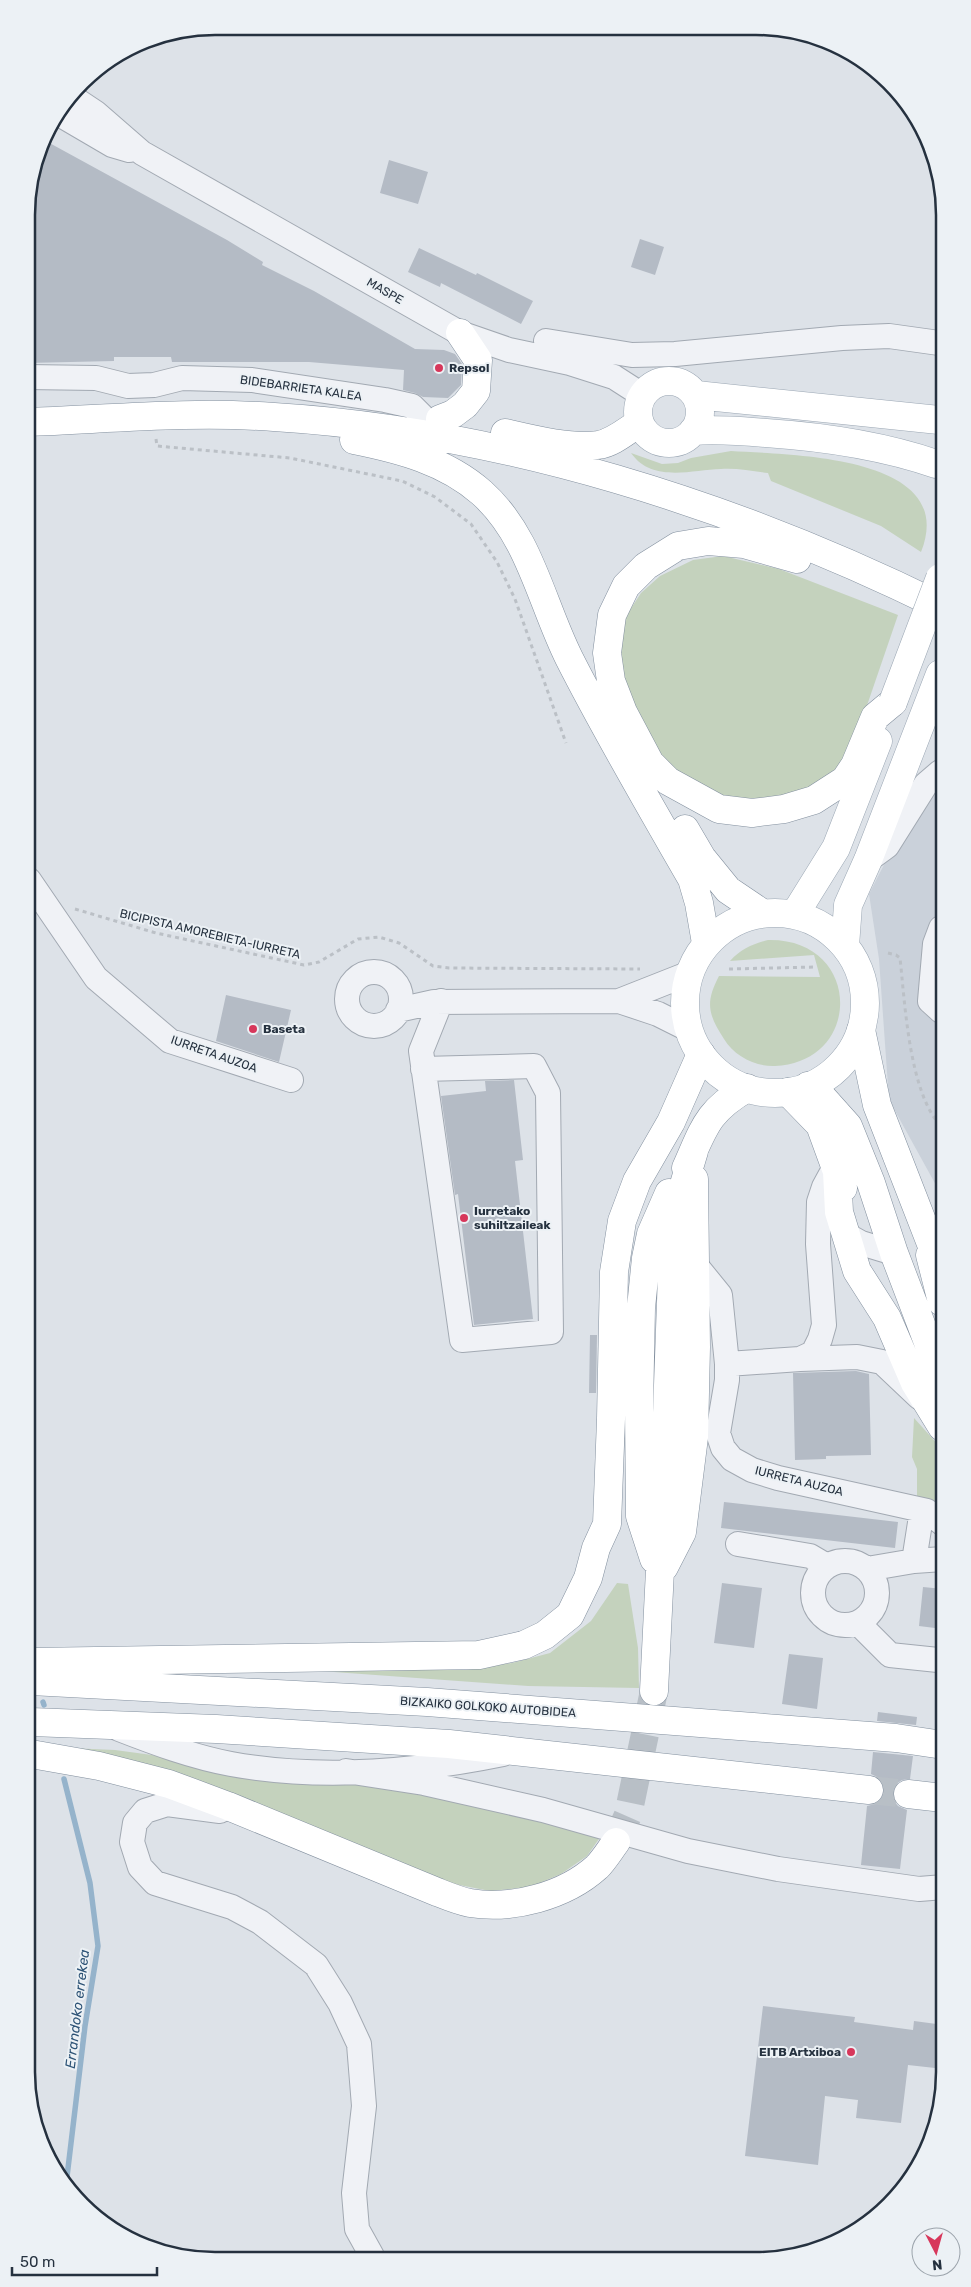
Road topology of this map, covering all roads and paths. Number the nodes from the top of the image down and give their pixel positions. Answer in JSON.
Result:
{"nodes":[{"id":1,"x":77,"y":100,"type":"edge"},
{"id":2,"x":64,"y":117,"type":"edge"},
{"id":3,"x":142,"y":153,"type":"junction"},
{"id":4,"x":448,"y":326,"type":"junction"},
{"id":5,"x":936,"y":343,"type":"edge"},
{"id":6,"x":35,"y":377,"type":"edge"},
{"id":7,"x":642,"y":395,"type":"junction"},
{"id":8,"x":696,"y":396,"type":"junction"},
{"id":9,"x":134,"y":418,"type":"junction"},
{"id":10,"x":297,"y":418,"type":"junction"},
{"id":11,"x":431,"y":418,"type":"junction"},
{"id":12,"x":936,"y":420,"type":"edge"},
{"id":13,"x":35,"y":422,"type":"edge"},
{"id":14,"x":639,"y":424,"type":"junction"},
{"id":15,"x":693,"y":431,"type":"junction"},
{"id":16,"x":156,"y":439,"type":"dead end"},
{"id":17,"x":936,"y":461,"type":"edge"},
{"id":18,"x":936,"y":589,"type":"edge"},
{"id":19,"x":936,"y":604,"type":"edge"},
{"id":20,"x":936,"y":620,"type":"edge"},
{"id":21,"x":936,"y":684,"type":"edge"},
{"id":22,"x":893,"y":702,"type":"junction"},
{"id":23,"x":566,"y":743,"type":"dead end"},
{"id":24,"x":650,"y":764,"type":"junction"},
{"id":25,"x":936,"y":775,"type":"edge"},
{"id":26,"x":868,"y":860,"type":"junction"},
{"id":27,"x":35,"y":889,"type":"edge"},
{"id":28,"x":74,"y":908,"type":"dead end"},
{"id":29,"x":762,"y":913,"type":"junction"},
{"id":30,"x":796,"y":914,"type":"junction"},
{"id":31,"x":936,"y":941,"type":"edge"},
{"id":32,"x":706,"y":943,"type":"junction"},
{"id":33,"x":845,"y":946,"type":"junction"},
{"id":34,"x":888,"y":953,"type":"dead end"},
{"id":35,"x":816,"y":967,"type":"dead end"},
{"id":36,"x":641,"y":969,"type":"dead end"},
{"id":37,"x":729,"y":969,"type":"dead end"},
{"id":38,"x":690,"y":973,"type":"junction"},
{"id":39,"x":396,"y":984,"type":"junction"},
{"id":40,"x":443,"y":1001,"type":"junction"},
{"id":41,"x":619,"y":1001,"type":"junction"},
{"id":42,"x":936,"y":1006,"type":"edge"},
{"id":43,"x":398,"y":1010,"type":"junction"},
{"id":44,"x":688,"y":1029,"type":"junction"},
{"id":45,"x":861,"y":1030,"type":"junction"},
{"id":46,"x":701,"y":1054,"type":"junction"},
{"id":47,"x":424,"y":1069,"type":"junction"},
{"id":48,"x":291,"y":1080,"type":"dead end"},
{"id":49,"x":747,"y":1088,"type":"junction"},
{"id":50,"x":798,"y":1089,"type":"junction"},
{"id":51,"x":936,"y":1117,"type":"edge"},
{"id":52,"x":694,"y":1151,"type":"junction"},
{"id":53,"x":836,"y":1168,"type":"junction"},
{"id":54,"x":933,"y":1231,"type":"edge"},
{"id":55,"x":853,"y":1239,"type":"junction"},
{"id":56,"x":936,"y":1245,"type":"edge"},
{"id":57,"x":894,"y":1253,"type":"junction"},
{"id":58,"x":936,"y":1255,"type":"edge"},
{"id":59,"x":694,"y":1263,"type":"junction"},
{"id":60,"x":824,"y":1325,"type":"junction"},
{"id":61,"x":936,"y":1329,"type":"edge"},
{"id":62,"x":849,"y":1357,"type":"junction"},
{"id":63,"x":800,"y":1359,"type":"junction"},
{"id":64,"x":936,"y":1363,"type":"edge"},
{"id":65,"x":727,"y":1364,"type":"junction"},
{"id":66,"x":934,"y":1402,"type":"edge"},
{"id":67,"x":922,"y":1510,"type":"junction"},
{"id":68,"x":936,"y":1518,"type":"edge"},
{"id":69,"x":738,"y":1544,"type":"dead end"},
{"id":70,"x":936,"y":1559,"type":"edge"},
{"id":71,"x":914,"y":1560,"type":"junction"},
{"id":72,"x":827,"y":1566,"type":"junction"},
{"id":73,"x":867,"y":1569,"type":"junction"},
{"id":74,"x":659,"y":1577,"type":"junction"},
{"id":75,"x":858,"y":1623,"type":"junction"},
{"id":76,"x":936,"y":1660,"type":"edge"},
{"id":77,"x":35,"y":1662,"type":"edge"},
{"id":78,"x":35,"y":1681,"type":"edge"},
{"id":79,"x":654,"y":1690,"type":"tunnel mouth"},
{"id":80,"x":35,"y":1722,"type":"edge"},
{"id":81,"x":108,"y":1724,"type":"junction"},
{"id":82,"x":936,"y":1744,"type":"edge"},
{"id":83,"x":514,"y":1752,"type":"junction"},
{"id":84,"x":35,"y":1755,"type":"edge"},
{"id":85,"x":346,"y":1771,"type":"junction"},
{"id":86,"x":869,"y":1790,"type":"tunnel mouth"},
{"id":87,"x":908,"y":1794,"type":"tunnel mouth"},
{"id":88,"x":936,"y":1797,"type":"edge"},
{"id":89,"x":259,"y":1818,"type":"junction"},
{"id":90,"x":616,"y":1842,"type":"tunnel mouth"},
{"id":91,"x":936,"y":1888,"type":"edge"},
{"id":92,"x":370,"y":2252,"type":"edge"}],
"edges":[{"from":1,"to":3,"type":"street","name":"MASPE"},
{"from":2,"to":3,"type":"street","name":"MASPE"},
{"from":3,"to":4,"type":"street","name":"MASPE"},
{"from":4,"to":5,"type":"street"},
{"from":4,"to":7,"type":"street","name":"MASPE"},
{"from":4,"to":11,"type":"main road"},
{"from":6,"to":11,"type":"street","name":"BIDEBARRIETA KALEA"},
{"from":7,"to":8,"type":"main road"},
{"from":7,"to":14,"type":"main road"},
{"from":8,"to":12,"type":"main road"},
{"from":8,"to":15,"type":"main road"},
{"from":9,"to":10,"type":"main road"},
{"from":9,"to":13,"type":"main road"},
{"from":9,"to":32,"type":"main road"},
{"from":10,"to":11,"type":"main road"},
{"from":10,"to":19,"type":"main road"},
{"from":11,"to":14,"type":"main road"},
{"from":14,"to":15,"type":"main road"},
{"from":15,"to":17,"type":"main road"},
{"from":16,"to":23,"type":"path"},
{"from":18,"to":22,"type":"main road","bridge":true},
{"from":20,"to":24,"type":"main road"},
{"from":21,"to":26,"type":"main road"},
{"from":22,"to":24,"type":"main road"},
{"from":22,"to":30,"type":"main road"},
{"from":24,"to":29,"type":"main road"},
{"from":25,"to":26,"type":"street"},
{"from":26,"to":33,"type":"main road"},
{"from":27,"to":48,"type":"street","name":"IURRETA AUZOA"},
{"from":28,"to":36,"type":"path","name":"BICIPISTA AMOREBIETA-IURRETA"},
{"from":29,"to":30,"type":"main road"},
{"from":29,"to":32,"type":"main road"},
{"from":30,"to":33,"type":"main road"},
{"from":31,"to":42,"type":"street"},
{"from":32,"to":38,"type":"main road"},
{"from":33,"to":45,"type":"main road"},
{"from":34,"to":51,"type":"path"},
{"from":35,"to":37,"type":"path"},
{"from":38,"to":41,"type":"street"},
{"from":38,"to":44,"type":"main road"},
{"from":39,"to":40,"type":"street"},
{"from":39,"to":43,"type":"street"},
{"from":39,"to":43,"type":"street"},
{"from":40,"to":41,"type":"street"},
{"from":40,"to":43,"type":"street"},
{"from":40,"to":47,"type":"street"},
{"from":41,"to":44,"type":"street"},
{"from":44,"to":46,"type":"main road"},
{"from":45,"to":50,"type":"main road"},
{"from":45,"to":54,"type":"main road"},
{"from":46,"to":49,"type":"main road"},
{"from":46,"to":77,"type":"main road"},
{"from":47,"to":47,"type":"street"},
{"from":49,"to":50,"type":"main road"},
{"from":49,"to":52,"type":"main road"},
{"from":50,"to":53,"type":"main road"},
{"from":50,"to":57,"type":"main road"},
{"from":52,"to":59,"type":"main road"},
{"from":52,"to":74,"type":"main road"},
{"from":53,"to":55,"type":"main road"},
{"from":53,"to":60,"type":"street"},
{"from":54,"to":56,"type":"main road"},
{"from":54,"to":58,"type":"main road"},
{"from":55,"to":57,"type":"street"},
{"from":55,"to":66,"type":"main road"},
{"from":57,"to":61,"type":"main road"},
{"from":57,"to":64,"type":"main road"},
{"from":57,"to":66,"type":"main road"},
{"from":59,"to":65,"type":"street","name":"IURRETA AUZOA"},
{"from":59,"to":74,"type":"main road"},
{"from":60,"to":62,"type":"street"},
{"from":60,"to":63,"type":"street"},
{"from":62,"to":63,"type":"street"},
{"from":62,"to":66,"type":"street"},
{"from":63,"to":65,"type":"street"},
{"from":65,"to":67,"type":"street","name":"IURRETA AUZOA"},
{"from":67,"to":68,"type":"street","name":"IURRETA AUZOA"},
{"from":67,"to":71,"type":"street"},
{"from":69,"to":72,"type":"street"},
{"from":70,"to":71,"type":"street"},
{"from":71,"to":73,"type":"street"},
{"from":72,"to":73,"type":"street"},
{"from":72,"to":75,"type":"street"},
{"from":73,"to":75,"type":"street"},
{"from":74,"to":79,"type":"main road"},
{"from":75,"to":76,"type":"street"},
{"from":78,"to":82,"type":"main road","name":"BIZKAIKO GOLKOKO AUTOBIDEA"},
{"from":80,"to":81,"type":"main road"},
{"from":81,"to":83,"type":"main road"},
{"from":81,"to":85,"type":"street"},
{"from":83,"to":85,"type":"street"},
{"from":83,"to":86,"type":"main road"},
{"from":84,"to":89,"type":"main road"},
{"from":85,"to":91,"type":"street"},
{"from":87,"to":88,"type":"main road"},
{"from":89,"to":90,"type":"main road"},
{"from":89,"to":92,"type":"street"}]}
